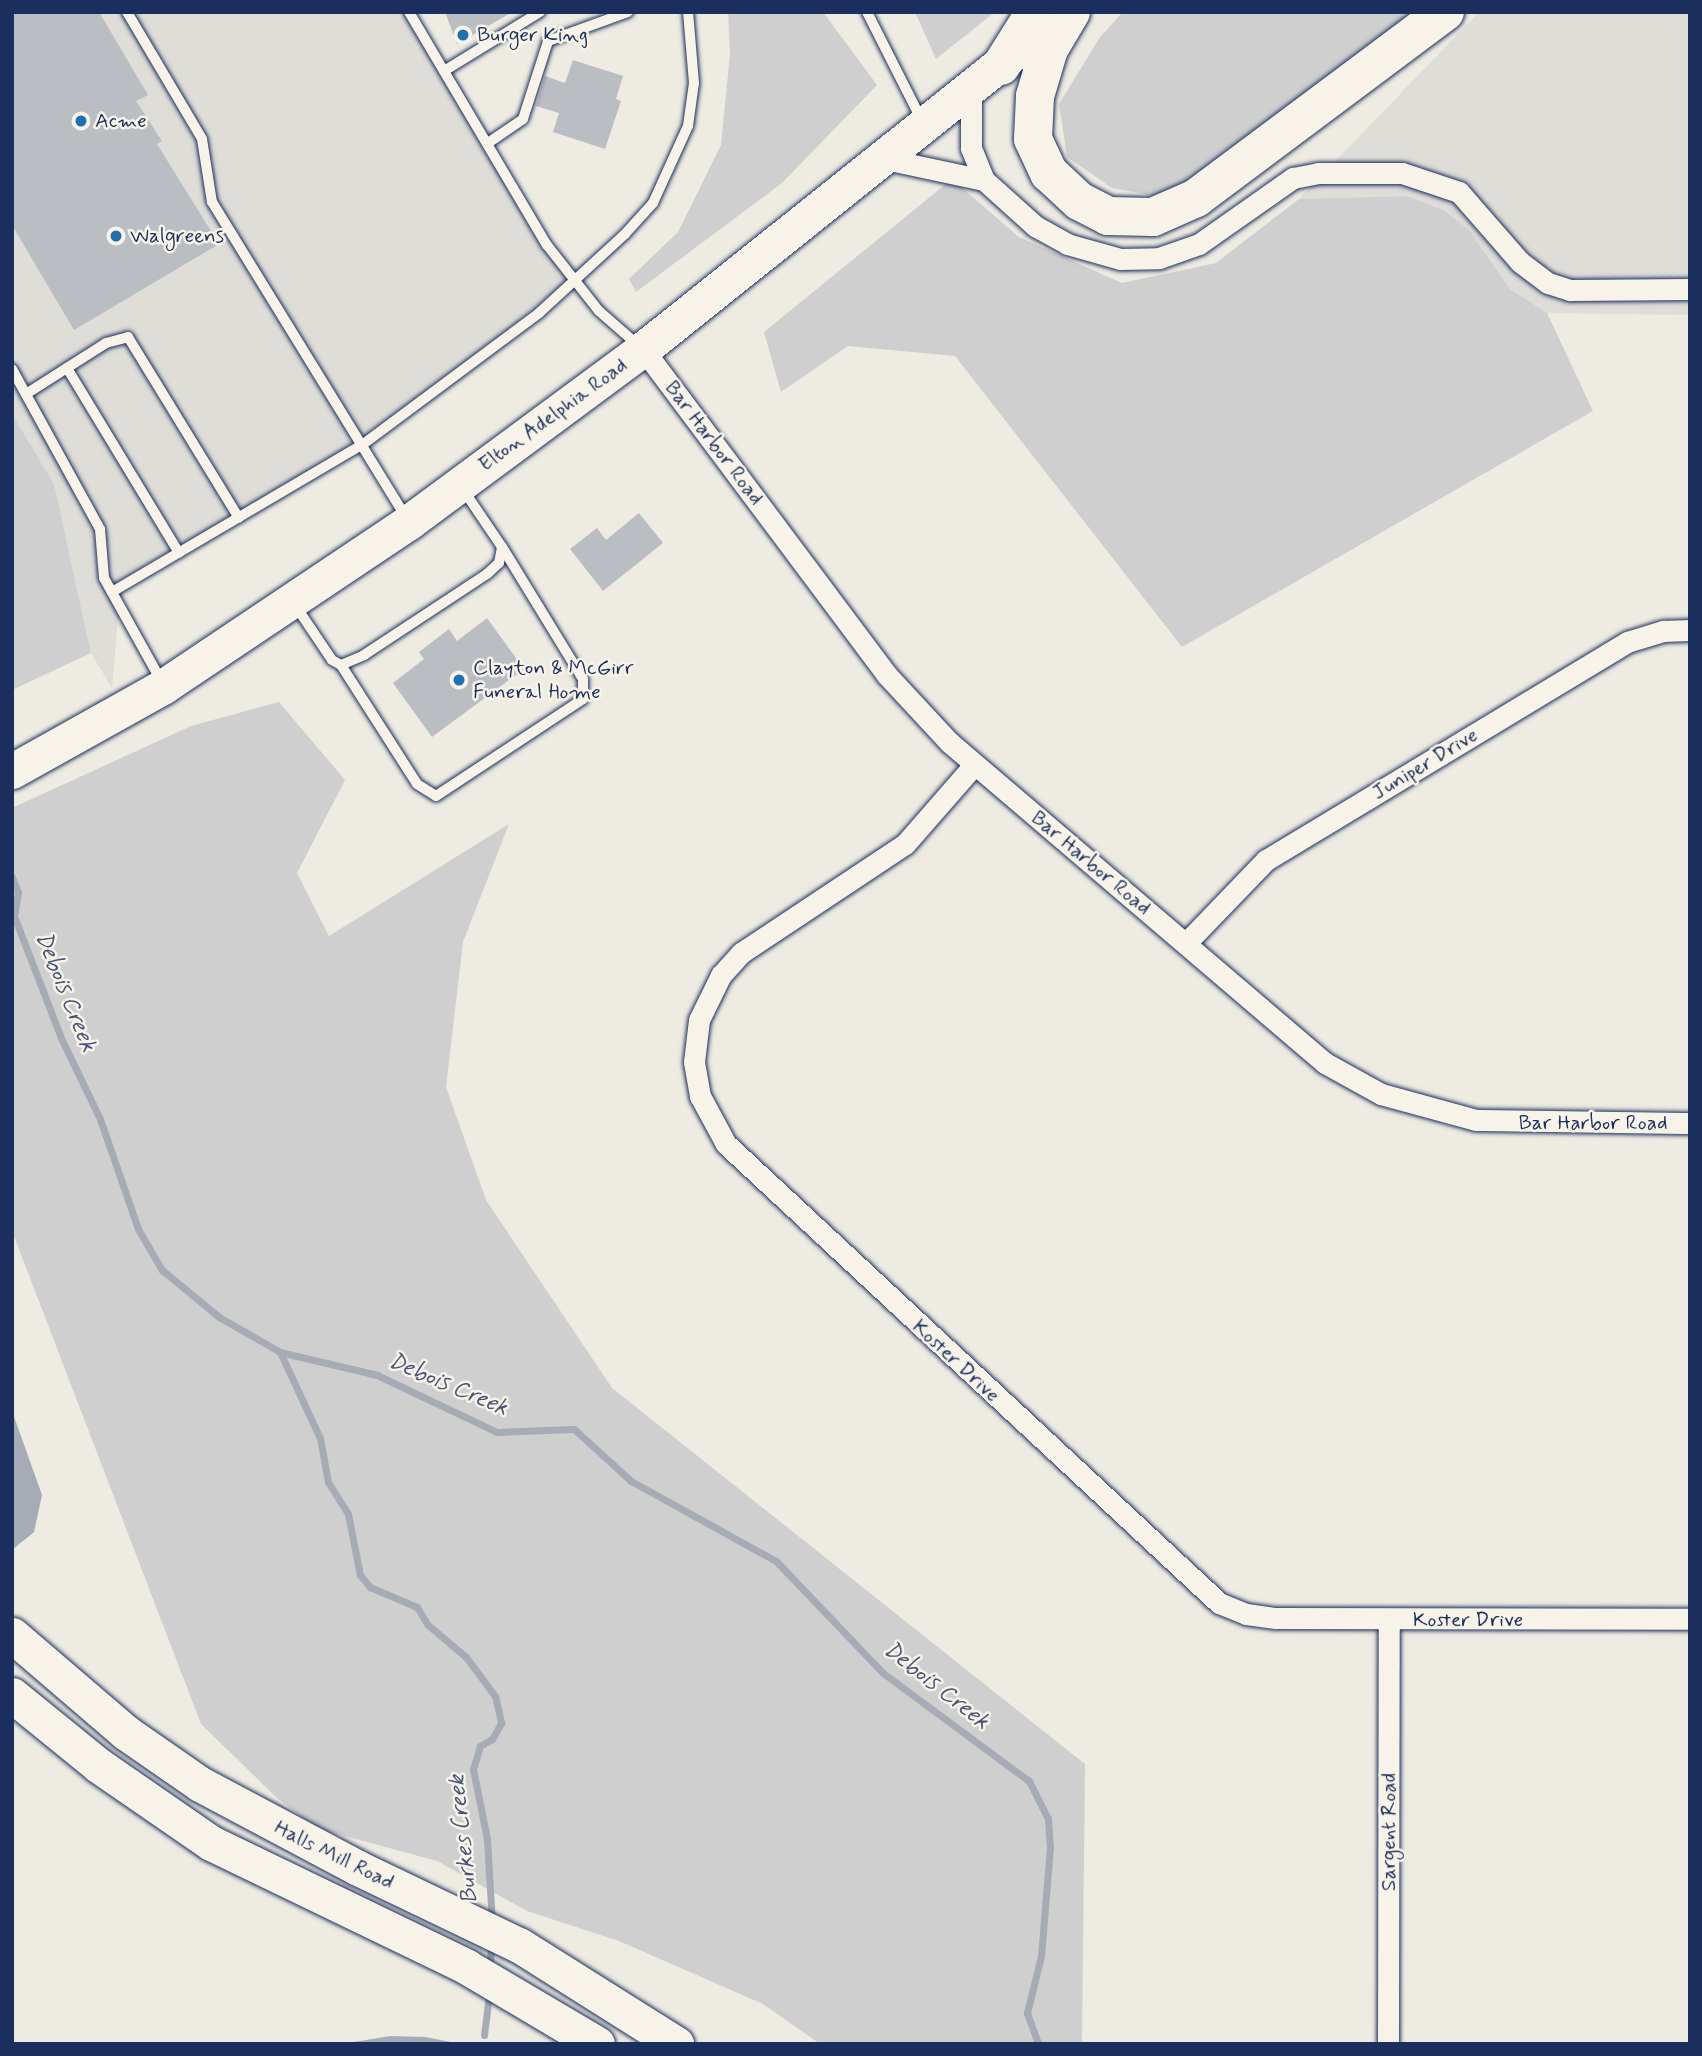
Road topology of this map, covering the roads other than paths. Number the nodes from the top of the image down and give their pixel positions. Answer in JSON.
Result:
{"nodes":[{"id":1,"x":127,"y":12,"type":"edge"},
{"id":2,"x":409,"y":12,"type":"edge"},
{"id":3,"x":540,"y":12,"type":"edge"},
{"id":4,"x":628,"y":12,"type":"edge"},
{"id":5,"x":688,"y":12,"type":"edge"},
{"id":6,"x":867,"y":12,"type":"edge"},
{"id":7,"x":1035,"y":12,"type":"edge"},
{"id":8,"x":1061,"y":12,"type":"edge"},
{"id":9,"x":1071,"y":12,"type":"edge"},
{"id":10,"x":1445,"y":12,"type":"edge"},
{"id":11,"x":527,"y":15,"type":"edge"},
{"id":12,"x":1001,"y":66,"type":"junction"},
{"id":13,"x":444,"y":71,"type":"junction"},
{"id":14,"x":971,"y":90,"type":"junction"},
{"id":15,"x":925,"y":127,"type":"junction"},
{"id":16,"x":488,"y":144,"type":"junction"},
{"id":17,"x":886,"y":159,"type":"junction"},
{"id":18,"x":984,"y":180,"type":"junction"},
{"id":19,"x":572,"y":279,"type":"junction"},
{"id":20,"x":1690,"y":289,"type":"edge"},
{"id":21,"x":643,"y":349,"type":"junction"},
{"id":22,"x":67,"y":368,"type":"junction"},
{"id":23,"x":12,"y":369,"type":"edge"},
{"id":24,"x":26,"y":394,"type":"junction"},
{"id":25,"x":362,"y":445,"type":"junction"},
{"id":26,"x":459,"y":484,"type":"junction"},
{"id":27,"x":239,"y":518,"type":"junction"},
{"id":28,"x":409,"y":522,"type":"junction"},
{"id":29,"x":502,"y":547,"type":"junction"},
{"id":30,"x":179,"y":553,"type":"junction"},
{"id":31,"x":112,"y":592,"type":"junction"},
{"id":32,"x":294,"y":603,"type":"junction"},
{"id":33,"x":1690,"y":630,"type":"edge"},
{"id":34,"x":341,"y":664,"type":"junction"},
{"id":35,"x":164,"y":686,"type":"junction"},
{"id":36,"x":974,"y":765,"type":"junction"},
{"id":37,"x":12,"y":771,"type":"edge"},
{"id":38,"x":1187,"y":942,"type":"junction"},
{"id":39,"x":1690,"y":1123,"type":"edge"},
{"id":40,"x":1690,"y":1619,"type":"edge"},
{"id":41,"x":1389,"y":1620,"type":"junction"},
{"id":42,"x":12,"y":1635,"type":"edge"},
{"id":43,"x":12,"y":1695,"type":"edge"},
{"id":44,"x":597,"y":2044,"type":"edge"},
{"id":45,"x":676,"y":2044,"type":"edge"},
{"id":46,"x":1388,"y":2044,"type":"edge"}],
"edges":[{"from":1,"to":25,"type":"lane"},
{"from":2,"to":13,"type":"lane"},
{"from":3,"to":11,"type":"lane"},
{"from":4,"to":16,"type":"lane"},
{"from":5,"to":19,"type":"lane"},
{"from":6,"to":15,"type":"lane"},
{"from":7,"to":12,"type":"highway"},
{"from":8,"to":12,"type":"main road","name":"Elton Adelphia Road"},
{"from":9,"to":10,"type":"highway"},
{"from":11,"to":13,"type":"lane"},
{"from":12,"to":14,"type":"main road","name":"Elton Adelphia Road"},
{"from":13,"to":16,"type":"lane"},
{"from":14,"to":15,"type":"main road","name":"Elton Adelphia Road"},
{"from":14,"to":18,"type":"street"},
{"from":15,"to":17,"type":"main road","name":"Elton Adelphia Road"},
{"from":16,"to":19,"type":"lane"},
{"from":17,"to":18,"type":"street"},
{"from":17,"to":21,"type":"main road","name":"Elton Adelphia Road"},
{"from":18,"to":20,"type":"street"},
{"from":19,"to":21,"type":"lane"},
{"from":19,"to":25,"type":"lane"},
{"from":21,"to":26,"type":"main road","name":"Elton Adelphia Road"},
{"from":21,"to":36,"type":"street","name":"Bar Harbor Road"},
{"from":22,"to":24,"type":"lane"},
{"from":22,"to":27,"type":"lane"},
{"from":22,"to":30,"type":"lane"},
{"from":23,"to":24,"type":"lane"},
{"from":24,"to":31,"type":"lane"},
{"from":25,"to":27,"type":"lane"},
{"from":25,"to":28,"type":"lane"},
{"from":26,"to":28,"type":"main road","name":"Elton Adelphia Road"},
{"from":26,"to":29,"type":"lane"},
{"from":27,"to":30,"type":"lane"},
{"from":28,"to":32,"type":"main road","name":"Elton Adelphia Road"},
{"from":29,"to":34,"type":"lane"},
{"from":29,"to":34,"type":"lane"},
{"from":30,"to":31,"type":"lane"},
{"from":31,"to":35,"type":"lane"},
{"from":32,"to":34,"type":"lane"},
{"from":32,"to":35,"type":"main road","name":"Elton Adelphia Road"},
{"from":33,"to":38,"type":"street","name":"Juniper Drive"},
{"from":35,"to":37,"type":"main road","name":"Elton Adelphia Road"},
{"from":36,"to":38,"type":"street","name":"Bar Harbor Road"},
{"from":36,"to":41,"type":"street","name":"Koster Drive"},
{"from":38,"to":39,"type":"street","name":"Bar Harbor Road"},
{"from":40,"to":41,"type":"street","name":"Koster Drive"},
{"from":41,"to":46,"type":"street","name":"Sargent Road"},
{"from":42,"to":45,"type":"main road","name":"Halls Mill Road"},
{"from":43,"to":44,"type":"main road","name":"Halls Mill Road"}]}
